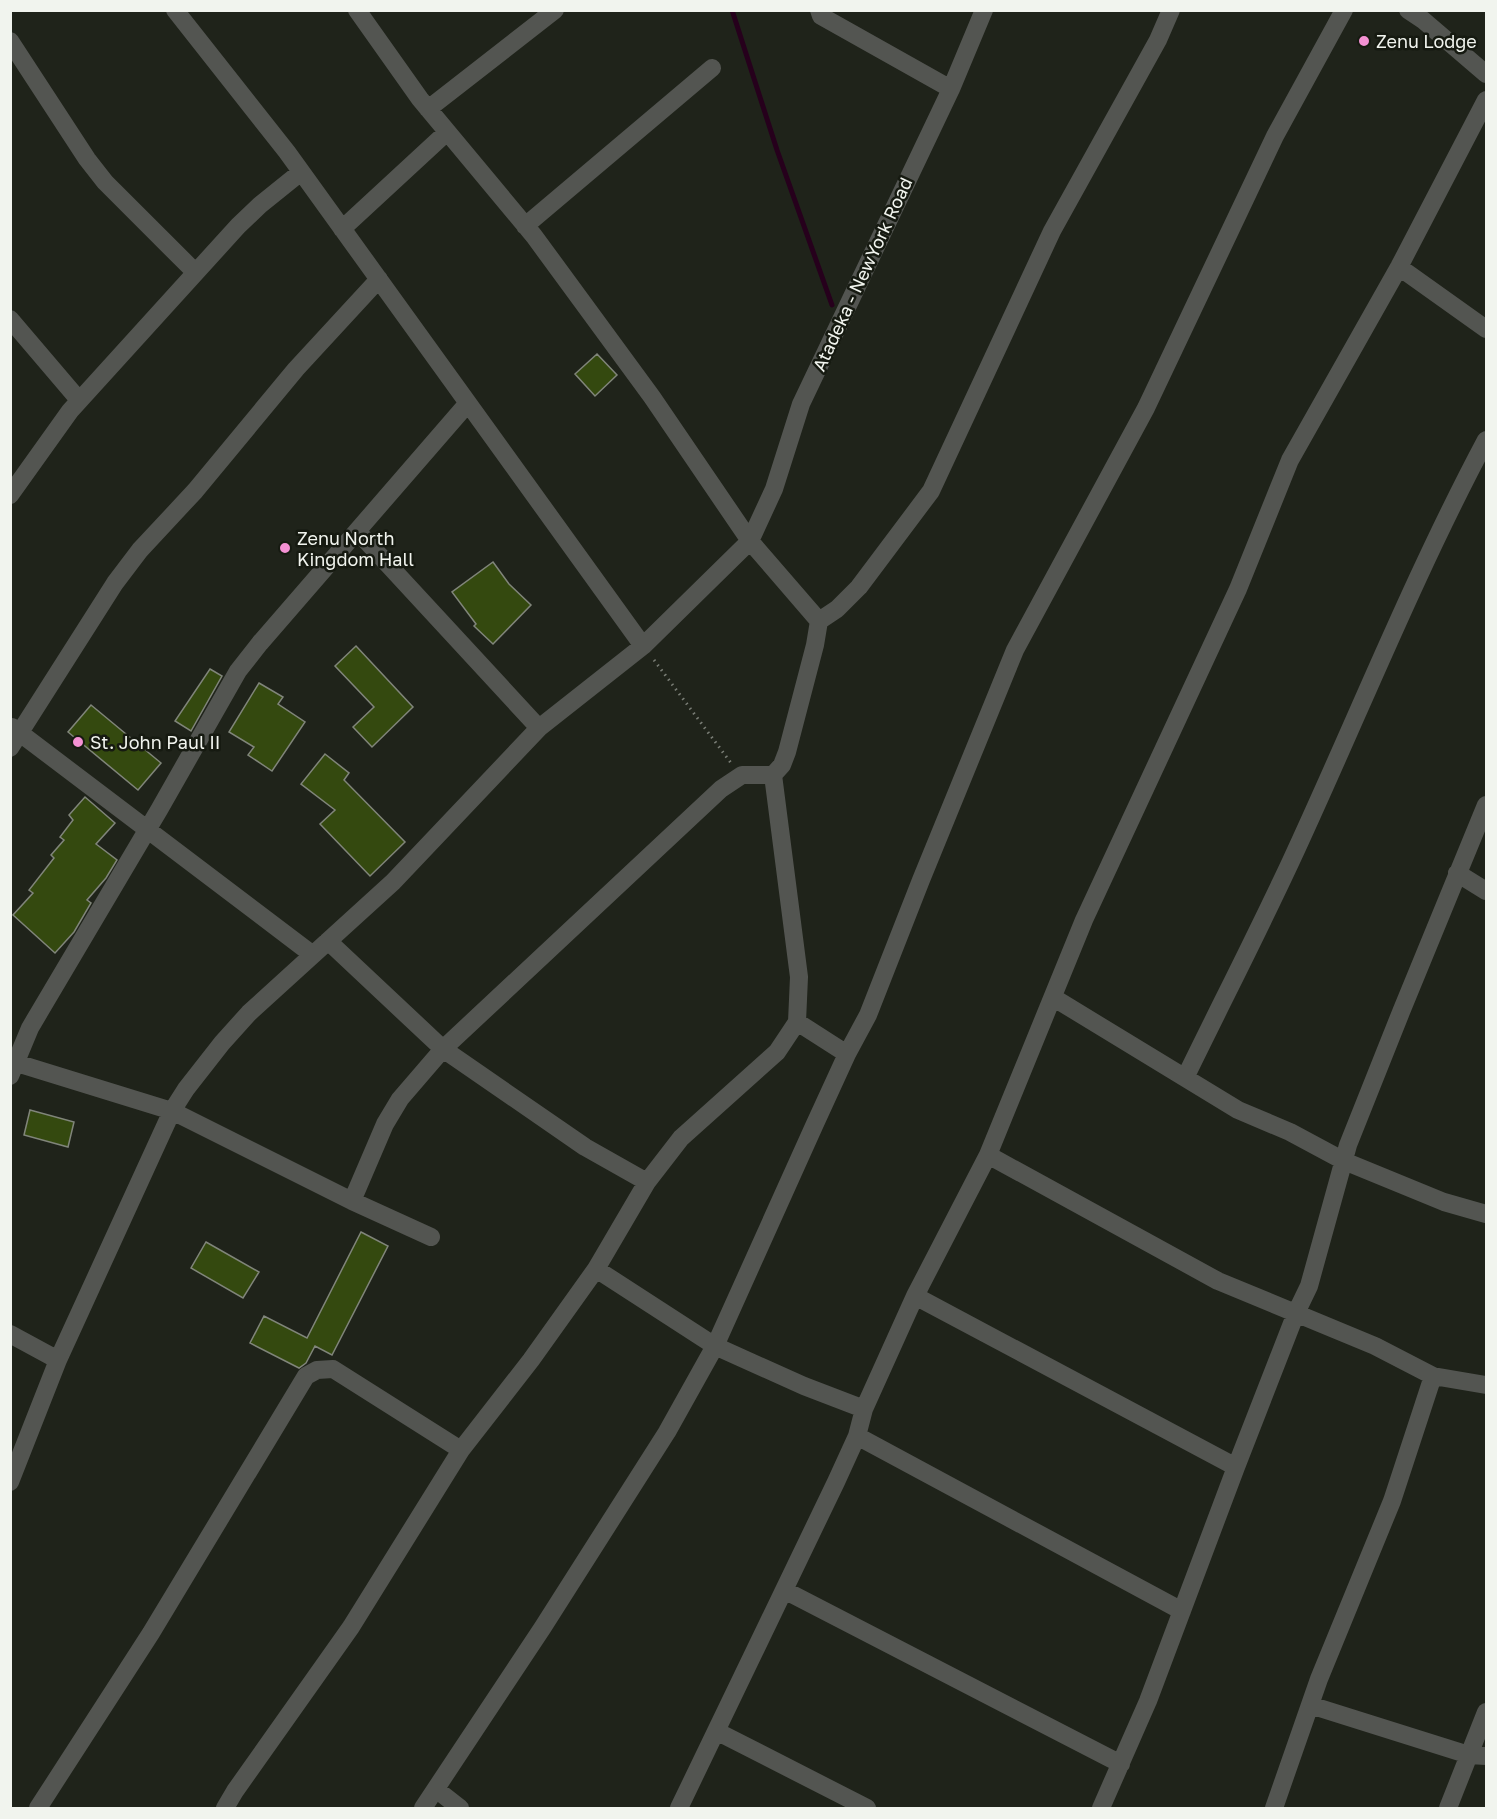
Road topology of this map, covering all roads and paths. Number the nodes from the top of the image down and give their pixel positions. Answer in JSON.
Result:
{"nodes":[{"id":1,"x":175,"y":10,"type":"edge"},
{"id":2,"x":357,"y":10,"type":"edge"},
{"id":3,"x":555,"y":10,"type":"edge"},
{"id":4,"x":819,"y":10,"type":"edge"},
{"id":5,"x":984,"y":10,"type":"edge"},
{"id":6,"x":1171,"y":10,"type":"edge"},
{"id":7,"x":1344,"y":10,"type":"edge"},
{"id":8,"x":1420,"y":14,"type":"edge"},
{"id":9,"x":10,"y":41,"type":"edge"},
{"id":10,"x":712,"y":68,"type":"dead end"},
{"id":11,"x":1486,"y":74,"type":"edge"},
{"id":12,"x":951,"y":89,"type":"junction"},
{"id":13,"x":1486,"y":100,"type":"edge"},
{"id":14,"x":428,"y":109,"type":"junction"},
{"id":15,"x":447,"y":132,"type":"junction"},
{"id":16,"x":301,"y":172,"type":"junction"},
{"id":17,"x":525,"y":226,"type":"junction"},
{"id":18,"x":342,"y":229,"type":"junction"},
{"id":19,"x":1399,"y":267,"type":"junction"},
{"id":20,"x":195,"y":272,"type":"junction"},
{"id":21,"x":379,"y":279,"type":"junction"},
{"id":22,"x":10,"y":319,"type":"edge"},
{"id":23,"x":1486,"y":329,"type":"edge"},
{"id":24,"x":79,"y":400,"type":"junction"},
{"id":25,"x":468,"y":403,"type":"junction"},
{"id":26,"x":1486,"y":440,"type":"edge"},
{"id":27,"x":10,"y":495,"type":"edge"},
{"id":28,"x":358,"y":532,"type":"junction"},
{"id":29,"x":750,"y":541,"type":"junction"},
{"id":30,"x":819,"y":621,"type":"junction"},
{"id":31,"x":643,"y":646,"type":"junction"},
{"id":32,"x":539,"y":728,"type":"junction"},
{"id":33,"x":15,"y":729,"type":"edge"},
{"id":34,"x":10,"y":748,"type":"edge"},
{"id":35,"x":742,"y":775,"type":"junction"},
{"id":36,"x":773,"y":775,"type":"junction"},
{"id":37,"x":1486,"y":805,"type":"edge"},
{"id":38,"x":148,"y":829,"type":"junction"},
{"id":39,"x":1457,"y":873,"type":"junction"},
{"id":40,"x":1486,"y":891,"type":"edge"},
{"id":41,"x":328,"y":941,"type":"junction"},
{"id":42,"x":313,"y":955,"type":"junction"},
{"id":43,"x":1054,"y":998,"type":"junction"},
{"id":44,"x":797,"y":1022,"type":"junction"},
{"id":45,"x":443,"y":1049,"type":"junction"},
{"id":46,"x":848,"y":1054,"type":"junction"},
{"id":47,"x":13,"y":1067,"type":"edge"},
{"id":48,"x":1185,"y":1078,"type":"junction"},
{"id":49,"x":172,"y":1111,"type":"junction"},
{"id":50,"x":988,"y":1155,"type":"junction"},
{"id":51,"x":1344,"y":1161,"type":"junction"},
{"id":52,"x":646,"y":1182,"type":"junction"},
{"id":53,"x":351,"y":1201,"type":"junction"},
{"id":54,"x":1486,"y":1214,"type":"edge"},
{"id":55,"x":431,"y":1237,"type":"dead end"},
{"id":56,"x":596,"y":1269,"type":"junction"},
{"id":57,"x":915,"y":1296,"type":"junction"},
{"id":58,"x":1296,"y":1313,"type":"junction"},
{"id":59,"x":10,"y":1334,"type":"edge"},
{"id":60,"x":715,"y":1346,"type":"junction"},
{"id":61,"x":58,"y":1360,"type":"junction"},
{"id":62,"x":1433,"y":1376,"type":"junction"},
{"id":63,"x":1486,"y":1385,"type":"edge"},
{"id":64,"x":864,"y":1409,"type":"junction"},
{"id":65,"x":857,"y":1436,"type":"junction"},
{"id":66,"x":461,"y":1450,"type":"junction"},
{"id":67,"x":1236,"y":1467,"type":"junction"},
{"id":68,"x":10,"y":1482,"type":"edge"},
{"id":69,"x":784,"y":1590,"type":"junction"},
{"id":70,"x":1182,"y":1611,"type":"junction"},
{"id":71,"x":1311,"y":1705,"type":"junction"},
{"id":72,"x":1486,"y":1712,"type":"edge"},
{"id":73,"x":716,"y":1731,"type":"junction"},
{"id":74,"x":1478,"y":1755,"type":"edge"},
{"id":75,"x":1121,"y":1764,"type":"junction"},
{"id":76,"x":437,"y":1790,"type":"junction"},
{"id":77,"x":38,"y":1809,"type":"edge"},
{"id":78,"x":225,"y":1809,"type":"edge"},
{"id":79,"x":423,"y":1809,"type":"edge"},
{"id":80,"x":460,"y":1809,"type":"edge"},
{"id":81,"x":679,"y":1809,"type":"edge"},
{"id":82,"x":867,"y":1809,"type":"edge"},
{"id":83,"x":1101,"y":1809,"type":"edge"},
{"id":84,"x":1274,"y":1809,"type":"edge"},
{"id":85,"x":1448,"y":1809,"type":"edge"}],
"edges":[{"from":1,"to":16,"type":"street"},
{"from":2,"to":14,"type":"street"},
{"from":3,"to":14,"type":"street"},
{"from":4,"to":12,"type":"street"},
{"from":5,"to":12,"type":"street","name":"Atadeka - NewYork Road"},
{"from":6,"to":30,"type":"street"},
{"from":7,"to":46,"type":"street"},
{"from":8,"to":11,"type":"street"},
{"from":9,"to":20,"type":"street"},
{"from":10,"to":17,"type":"street"},
{"from":12,"to":29,"type":"street","name":"Atadeka - NewYork Road"},
{"from":13,"to":19,"type":"street"},
{"from":14,"to":15,"type":"street"},
{"from":15,"to":17,"type":"street"},
{"from":15,"to":18,"type":"street"},
{"from":16,"to":18,"type":"street"},
{"from":16,"to":20,"type":"street"},
{"from":17,"to":29,"type":"street"},
{"from":18,"to":21,"type":"street"},
{"from":19,"to":23,"type":"street"},
{"from":19,"to":43,"type":"street"},
{"from":20,"to":24,"type":"street"},
{"from":21,"to":25,"type":"street"},
{"from":21,"to":33,"type":"street"},
{"from":22,"to":24,"type":"street"},
{"from":24,"to":27,"type":"street"},
{"from":25,"to":28,"type":"street"},
{"from":25,"to":31,"type":"street"},
{"from":26,"to":48,"type":"street"},
{"from":28,"to":32,"type":"street"},
{"from":28,"to":38,"type":"street"},
{"from":29,"to":30,"type":"street"},
{"from":29,"to":31,"type":"street"},
{"from":30,"to":36,"type":"street"},
{"from":31,"to":32,"type":"street"},
{"from":31,"to":35,"type":"path"},
{"from":32,"to":41,"type":"street"},
{"from":33,"to":34,"type":"street"},
{"from":33,"to":38,"type":"street"},
{"from":35,"to":36,"type":"street"},
{"from":35,"to":45,"type":"street"},
{"from":36,"to":44,"type":"street"},
{"from":37,"to":39,"type":"street"},
{"from":38,"to":42,"type":"street"},
{"from":38,"to":47,"type":"street"},
{"from":39,"to":40,"type":"street"},
{"from":39,"to":51,"type":"street"},
{"from":41,"to":42,"type":"street"},
{"from":41,"to":45,"type":"street"},
{"from":42,"to":49,"type":"street"},
{"from":43,"to":48,"type":"street"},
{"from":43,"to":50,"type":"street"},
{"from":44,"to":46,"type":"street"},
{"from":44,"to":52,"type":"street"},
{"from":45,"to":52,"type":"street"},
{"from":45,"to":53,"type":"street"},
{"from":46,"to":60,"type":"street"},
{"from":47,"to":49,"type":"street"},
{"from":48,"to":51,"type":"street"},
{"from":49,"to":53,"type":"street"},
{"from":49,"to":61,"type":"street"},
{"from":50,"to":57,"type":"street"},
{"from":50,"to":58,"type":"street"},
{"from":51,"to":54,"type":"street"},
{"from":51,"to":58,"type":"street"},
{"from":52,"to":56,"type":"street"},
{"from":53,"to":55,"type":"street"},
{"from":56,"to":60,"type":"street"},
{"from":56,"to":66,"type":"street"},
{"from":57,"to":64,"type":"street"},
{"from":57,"to":67,"type":"street"},
{"from":58,"to":62,"type":"street"},
{"from":58,"to":67,"type":"street"},
{"from":59,"to":61,"type":"street"},
{"from":60,"to":64,"type":"street"},
{"from":60,"to":76,"type":"street"},
{"from":61,"to":68,"type":"street"},
{"from":62,"to":63,"type":"street"},
{"from":62,"to":71,"type":"street"},
{"from":64,"to":65,"type":"street"},
{"from":65,"to":69,"type":"street"},
{"from":65,"to":70,"type":"street"},
{"from":66,"to":77,"type":"street"},
{"from":66,"to":78,"type":"street"},
{"from":67,"to":70,"type":"street"},
{"from":69,"to":73,"type":"street"},
{"from":69,"to":75,"type":"street"},
{"from":70,"to":75,"type":"street"},
{"from":71,"to":74,"type":"street"},
{"from":71,"to":84,"type":"street"},
{"from":72,"to":74,"type":"street"},
{"from":73,"to":81,"type":"street"},
{"from":73,"to":82,"type":"street"},
{"from":74,"to":85,"type":"street"},
{"from":75,"to":83,"type":"street"},
{"from":76,"to":79,"type":"street"},
{"from":76,"to":80,"type":"street"}]}
